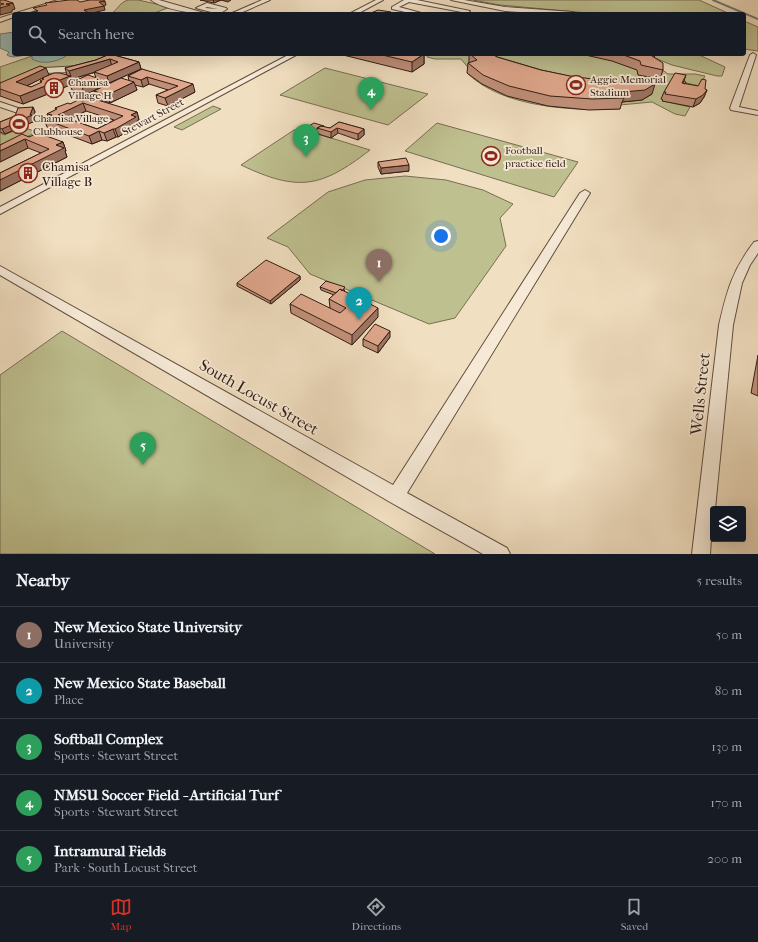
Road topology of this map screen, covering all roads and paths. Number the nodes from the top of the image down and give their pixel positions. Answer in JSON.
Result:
{"nodes":[{"id":1,"x":64,"y":0,"type":"edge"},
{"id":2,"x":154,"y":0,"type":"edge"},
{"id":3,"x":267,"y":0,"type":"edge"},
{"id":4,"x":380,"y":0,"type":"edge"},
{"id":5,"x":397,"y":0,"type":"edge"},
{"id":6,"x":454,"y":0,"type":"edge"},
{"id":7,"x":391,"y":4,"type":"dead end"},
{"id":8,"x":474,"y":4,"type":"junction"},
{"id":9,"x":457,"y":9,"type":"junction"},
{"id":10,"x":25,"y":12,"type":"edge"},
{"id":11,"x":197,"y":12,"type":"edge"},
{"id":12,"x":238,"y":12,"type":"edge"},
{"id":13,"x":356,"y":12,"type":"edge"},
{"id":14,"x":413,"y":12,"type":"edge"},
{"id":15,"x":453,"y":12,"type":"edge"},
{"id":16,"x":466,"y":12,"type":"edge"},
{"id":17,"x":470,"y":12,"type":"edge"},
{"id":18,"x":549,"y":12,"type":"edge"},
{"id":19,"x":12,"y":16,"type":"edge"},
{"id":20,"x":0,"y":20,"type":"edge"},
{"id":21,"x":746,"y":53,"type":"edge"},
{"id":22,"x":756,"y":55,"type":"edge"},
{"id":23,"x":115,"y":56,"type":"edge"},
{"id":24,"x":291,"y":56,"type":"edge"},
{"id":25,"x":26,"y":75,"type":"edge"},
{"id":26,"x":0,"y":104,"type":"edge"},
{"id":27,"x":735,"y":105,"type":"junction"},
{"id":28,"x":758,"y":107,"type":"edge"},
{"id":29,"x":18,"y":111,"type":"edge"},
{"id":30,"x":758,"y":113,"type":"edge"},
{"id":31,"x":586,"y":193,"type":"dead end"},
{"id":32,"x":0,"y":211,"type":"edge"},
{"id":33,"x":758,"y":245,"type":"edge"},
{"id":34,"x":0,"y":270,"type":"edge"},
{"id":35,"x":396,"y":496,"type":"junction"},
{"id":36,"x":501,"y":554,"type":"edge"},
{"id":37,"x":701,"y":554,"type":"edge"}],
"edges":[{"from":1,"to":10,"type":"street"},
{"from":2,"to":11,"type":"street"},
{"from":3,"to":12,"type":"street"},
{"from":4,"to":13,"type":"street"},
{"from":5,"to":7,"type":"street"},
{"from":6,"to":8,"type":"street"},
{"from":8,"to":17,"type":"street"},
{"from":8,"to":18,"type":"street"},
{"from":9,"to":14,"type":"street"},
{"from":9,"to":15,"type":"street"},
{"from":9,"to":16,"type":"street"},
{"from":19,"to":20,"type":"street"},
{"from":21,"to":22,"type":"street"},
{"from":22,"to":27,"type":"street"},
{"from":23,"to":25,"type":"street"},
{"from":24,"to":32,"type":"street","name":"Stewart Street"},
{"from":26,"to":29,"type":"street"},
{"from":27,"to":28,"type":"street"},
{"from":27,"to":30,"type":"street"},
{"from":31,"to":35,"type":"street"},
{"from":33,"to":37,"type":"street","name":"Wells Street"},
{"from":34,"to":35,"type":"street","name":"South Locust Street"},
{"from":35,"to":36,"type":"street","name":"South Locust Street"}]}
